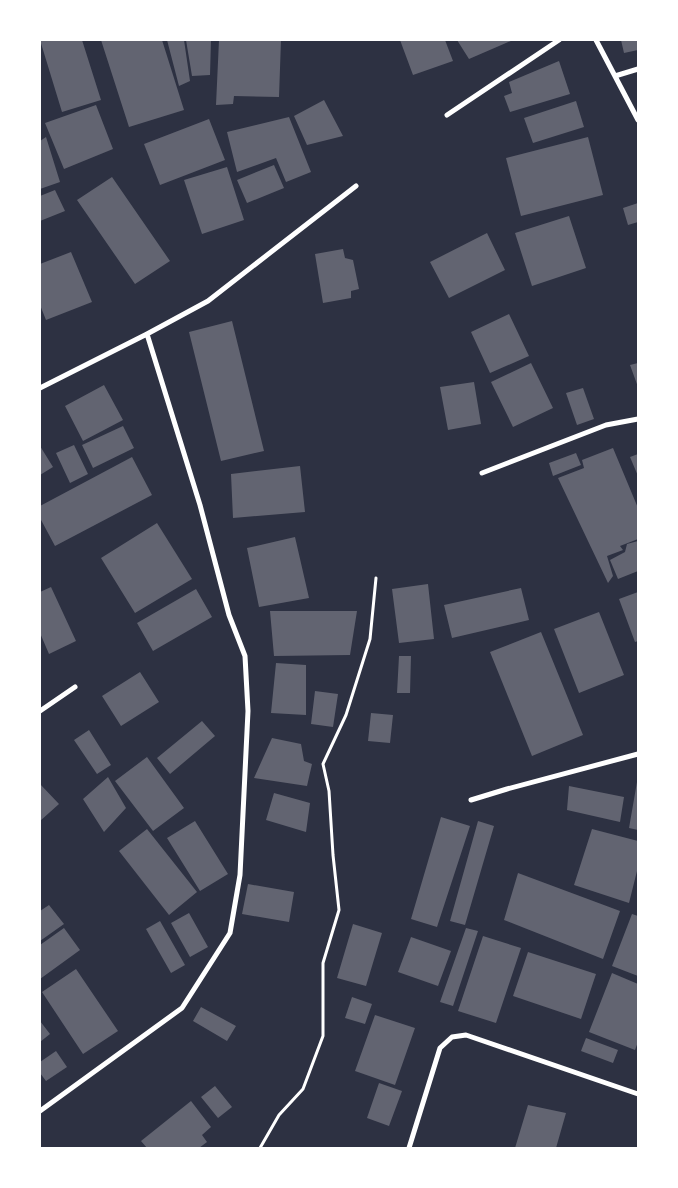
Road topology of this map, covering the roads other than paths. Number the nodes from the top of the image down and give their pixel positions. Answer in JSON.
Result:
{"nodes":[{"id":1,"x":559,"y":40,"type":"edge"},
{"id":2,"x":596,"y":40,"type":"edge"},
{"id":3,"x":638,"y":69,"type":"edge"},
{"id":4,"x":615,"y":76,"type":"junction"},
{"id":5,"x":447,"y":115,"type":"dead end"},
{"id":6,"x":638,"y":120,"type":"edge"},
{"id":7,"x":356,"y":186,"type":"dead end"},
{"id":8,"x":147,"y":334,"type":"junction"},
{"id":9,"x":40,"y":388,"type":"edge"},
{"id":10,"x":638,"y":419,"type":"edge"},
{"id":11,"x":482,"y":472,"type":"dead end"},
{"id":12,"x":75,"y":687,"type":"dead end"},
{"id":13,"x":40,"y":711,"type":"edge"},
{"id":14,"x":638,"y":754,"type":"edge"},
{"id":15,"x":471,"y":800,"type":"dead end"},
{"id":16,"x":638,"y":1094,"type":"edge"},
{"id":17,"x":40,"y":1111,"type":"edge"},
{"id":18,"x":409,"y":1148,"type":"edge"}],
"edges":[{"from":1,"to":5,"type":"street"},
{"from":2,"to":4,"type":"street"},
{"from":3,"to":4,"type":"street"},
{"from":4,"to":6,"type":"street"},
{"from":7,"to":8,"type":"street"},
{"from":8,"to":9,"type":"street"},
{"from":8,"to":17,"type":"street"},
{"from":10,"to":11,"type":"street"},
{"from":12,"to":13,"type":"street"},
{"from":14,"to":15,"type":"street"},
{"from":16,"to":18,"type":"street"}]}
